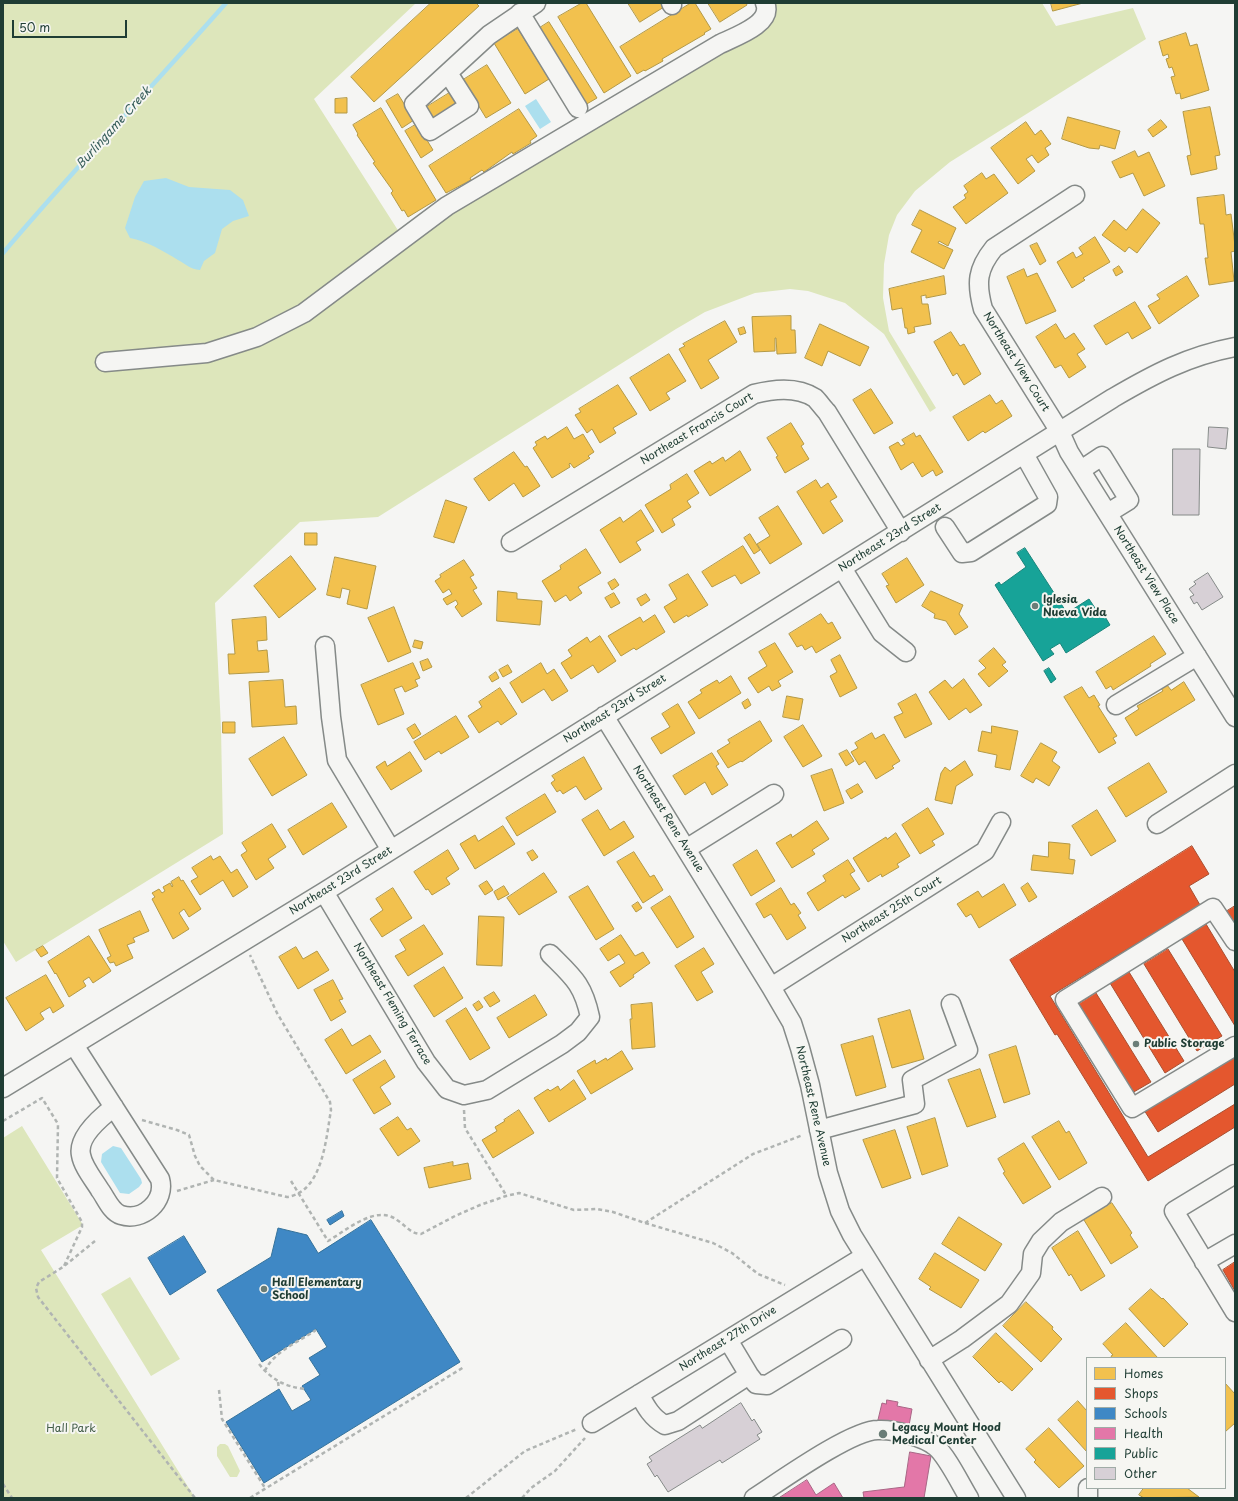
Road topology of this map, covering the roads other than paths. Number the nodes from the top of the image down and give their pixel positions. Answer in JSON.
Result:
{"nodes":[{"id":1,"x":536,"y":3,"type":"edge"},
{"id":2,"x":765,"y":3,"type":"edge"},
{"id":3,"x":520,"y":13,"type":"junction"},
{"id":4,"x":448,"y":73,"type":"dead end"},
{"id":5,"x":578,"y":108,"type":"dead end"},
{"id":6,"x":1075,"y":195,"type":"dead end"},
{"id":7,"x":1235,"y":347,"type":"edge"},
{"id":8,"x":105,"y":362,"type":"dead end"},
{"id":9,"x":1060,"y":432,"type":"junction"},
{"id":10,"x":1024,"y":454,"type":"junction"},
{"id":11,"x":1081,"y":470,"type":"junction"},
{"id":12,"x":1108,"y":513,"type":"junction"},
{"id":13,"x":945,"y":527,"type":"dead end"},
{"id":14,"x":901,"y":532,"type":"junction"},
{"id":15,"x":512,"y":542,"type":"dead end"},
{"id":16,"x":842,"y":568,"type":"junction"},
{"id":17,"x":325,"y":646,"type":"dead end"},
{"id":18,"x":906,"y":652,"type":"dead end"},
{"id":19,"x":1197,"y":656,"type":"junction"},
{"id":20,"x":1116,"y":706,"type":"dead end"},
{"id":21,"x":604,"y":716,"type":"junction"},
{"id":22,"x":1235,"y":716,"type":"edge"},
{"id":23,"x":1235,"y":774,"type":"edge"},
{"id":24,"x":774,"y":794,"type":"dead end"},
{"id":25,"x":1001,"y":822,"type":"dead end"},
{"id":26,"x":1157,"y":824,"type":"dead end"},
{"id":27,"x":391,"y":850,"type":"junction"},
{"id":28,"x":686,"y":850,"type":"junction"},
{"id":29,"x":324,"y":892,"type":"junction"},
{"id":30,"x":1235,"y":941,"type":"edge"},
{"id":31,"x":550,"y":954,"type":"dead end"},
{"id":32,"x":772,"y":986,"type":"junction"},
{"id":33,"x":951,"y":1004,"type":"dead end"},
{"id":34,"x":74,"y":1045,"type":"junction"},
{"id":35,"x":1235,"y":1046,"type":"edge"},
{"id":36,"x":3,"y":1088,"type":"edge"},
{"id":37,"x":114,"y":1107,"type":"junction"},
{"id":38,"x":819,"y":1130,"type":"junction"},
{"id":39,"x":1235,"y":1174,"type":"edge"},
{"id":40,"x":1102,"y":1198,"type":"dead end"},
{"id":41,"x":1235,"y":1244,"type":"edge"},
{"id":42,"x":864,"y":1256,"type":"junction"},
{"id":43,"x":1204,"y":1262,"type":"junction"},
{"id":44,"x":1235,"y":1312,"type":"edge"},
{"id":45,"x":728,"y":1340,"type":"junction"},
{"id":46,"x":842,"y":1340,"type":"dead end"},
{"id":47,"x":929,"y":1360,"type":"junction"},
{"id":48,"x":749,"y":1375,"type":"junction"},
{"id":49,"x":639,"y":1394,"type":"junction"},
{"id":50,"x":592,"y":1423,"type":"road end"},
{"id":51,"x":754,"y":1498,"type":"edge"},
{"id":52,"x":969,"y":1498,"type":"edge"},
{"id":53,"x":1016,"y":1498,"type":"edge"}],
"edges":[{"from":1,"to":3,"type":"street"},
{"from":2,"to":8,"type":"street"},
{"from":3,"to":4,"type":"street"},
{"from":3,"to":5,"type":"street"},
{"from":6,"to":9,"type":"street","name":"Northeast View Court"},
{"from":7,"to":9,"type":"street","name":"Northeast 23rd Street"},
{"from":9,"to":10,"type":"street","name":"Northeast 23rd Street"},
{"from":9,"to":11,"type":"street","name":"Northeast View Place"},
{"from":10,"to":13,"type":"street"},
{"from":10,"to":14,"type":"street","name":"Northeast 23rd Street"},
{"from":11,"to":12,"type":"street","name":"Northeast View Place"},
{"from":11,"to":12,"type":"street"},
{"from":12,"to":19,"type":"street","name":"Northeast View Place"},
{"from":14,"to":15,"type":"street","name":"Northeast Francis Court"},
{"from":14,"to":16,"type":"street","name":"Northeast 23rd Street"},
{"from":16,"to":18,"type":"street"},
{"from":16,"to":21,"type":"street","name":"Northeast 23rd Street"},
{"from":17,"to":27,"type":"street"},
{"from":19,"to":20,"type":"street"},
{"from":19,"to":22,"type":"street","name":"Northeast View Place"},
{"from":21,"to":27,"type":"street","name":"Northeast 23rd Street"},
{"from":21,"to":28,"type":"street","name":"Northeast Rene Avenue"},
{"from":23,"to":26,"type":"street"},
{"from":24,"to":28,"type":"street"},
{"from":25,"to":32,"type":"street","name":"Northeast 25th Court"},
{"from":27,"to":29,"type":"street","name":"Northeast 23rd Street"},
{"from":28,"to":32,"type":"street","name":"Northeast Rene Avenue"},
{"from":29,"to":31,"type":"street","name":"Northeast Fleming Terrace"},
{"from":29,"to":34,"type":"street","name":"Northeast 23rd Street"},
{"from":30,"to":35,"type":"street"},
{"from":32,"to":38,"type":"street","name":"Northeast Rene Avenue"},
{"from":33,"to":38,"type":"street"},
{"from":34,"to":36,"type":"street","name":"Northeast 23rd Street"},
{"from":34,"to":37,"type":"street"},
{"from":37,"to":37,"type":"street"},
{"from":38,"to":42,"type":"street","name":"Northeast Rene Avenue"},
{"from":39,"to":43,"type":"street"},
{"from":40,"to":47,"type":"street"},
{"from":41,"to":43,"type":"street"},
{"from":42,"to":45,"type":"street","name":"Northeast 27th Drive"},
{"from":42,"to":47,"type":"street","name":"Northeast Rene Avenue"},
{"from":43,"to":44,"type":"street"},
{"from":45,"to":48,"type":"street"},
{"from":45,"to":49,"type":"street","name":"Northeast 27th Drive"},
{"from":46,"to":48,"type":"street"},
{"from":47,"to":53,"type":"street","name":"Northeast Rene Avenue"},
{"from":48,"to":49,"type":"street"},
{"from":49,"to":50,"type":"street","name":"Northeast 27th Drive"},
{"from":51,"to":52,"type":"street"}]}
